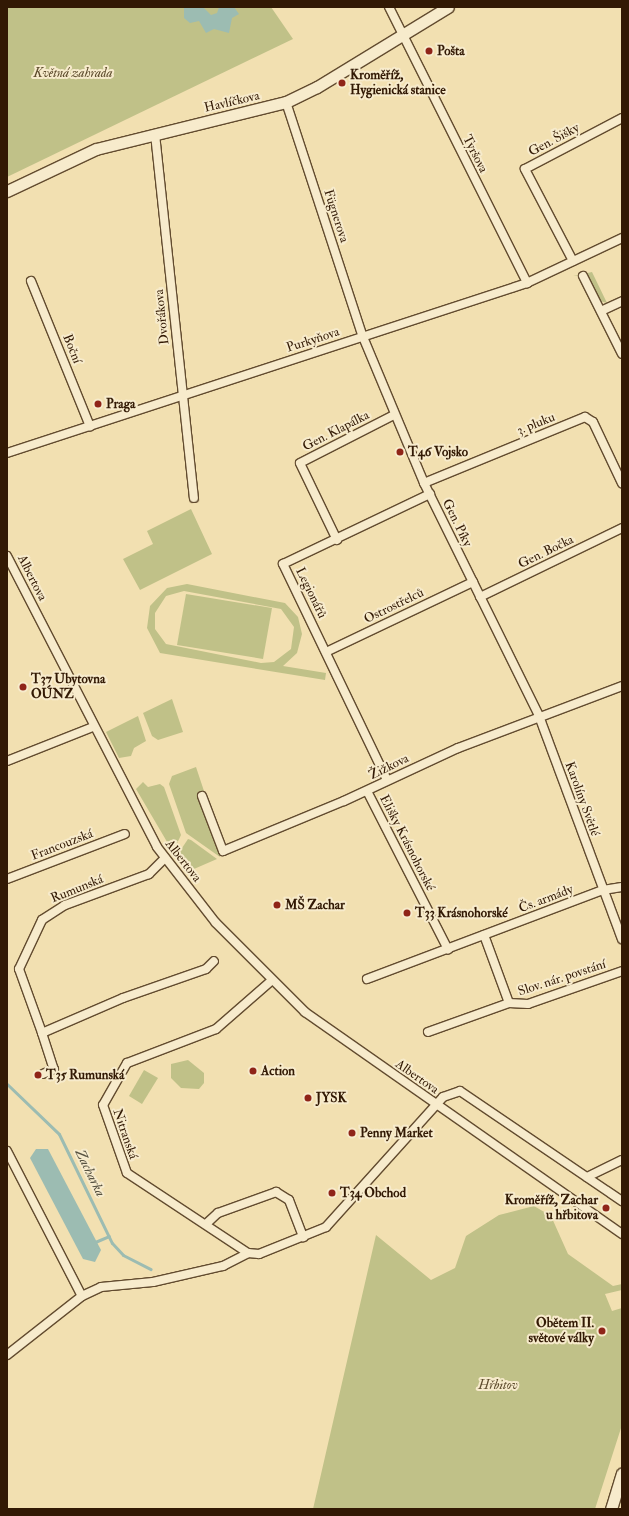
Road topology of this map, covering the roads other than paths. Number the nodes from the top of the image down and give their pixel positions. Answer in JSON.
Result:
{"nodes":[{"id":1,"x":389,"y":7,"type":"edge"},
{"id":2,"x":448,"y":7,"type":"edge"},
{"id":3,"x":401,"y":37,"type":"junction"},
{"id":4,"x":286,"y":102,"type":"junction"},
{"id":5,"x":622,"y":118,"type":"edge"},
{"id":6,"x":155,"y":134,"type":"junction"},
{"id":7,"x":7,"y":191,"type":"edge"},
{"id":8,"x":622,"y":238,"type":"edge"},
{"id":9,"x":573,"y":261,"type":"junction"},
{"id":10,"x":583,"y":276,"type":"dead end"},
{"id":11,"x":31,"y":281,"type":"dead end"},
{"id":12,"x":527,"y":283,"type":"junction"},
{"id":13,"x":622,"y":301,"type":"edge"},
{"id":14,"x":601,"y":311,"type":"junction"},
{"id":15,"x":363,"y":337,"type":"junction"},
{"id":16,"x":622,"y":354,"type":"edge"},
{"id":17,"x":183,"y":396,"type":"junction"},
{"id":18,"x":394,"y":415,"type":"junction"},
{"id":19,"x":90,"y":426,"type":"junction"},
{"id":20,"x":7,"y":453,"type":"edge"},
{"id":21,"x":622,"y":462,"type":"edge"},
{"id":22,"x":614,"y":466,"type":"junction"},
{"id":23,"x":424,"y":483,"type":"junction"},
{"id":24,"x":622,"y":484,"type":"edge"},
{"id":25,"x":430,"y":494,"type":"junction"},
{"id":26,"x":194,"y":498,"type":"dead end"},
{"id":27,"x":622,"y":528,"type":"edge"},
{"id":28,"x":336,"y":540,"type":"junction"},
{"id":29,"x":7,"y":556,"type":"edge"},
{"id":30,"x":473,"y":582,"type":"junction"},
{"id":31,"x":480,"y":597,"type":"junction"},
{"id":32,"x":326,"y":652,"type":"junction"},
{"id":33,"x":622,"y":686,"type":"edge"},
{"id":34,"x":539,"y":716,"type":"junction"},
{"id":35,"x":93,"y":727,"type":"junction"},
{"id":36,"x":7,"y":761,"type":"edge"},
{"id":37,"x":387,"y":780,"type":"junction"},
{"id":38,"x":367,"y":791,"type":"junction"},
{"id":39,"x":202,"y":796,"type":"dead end"},
{"id":40,"x":125,"y":834,"type":"dead end"},
{"id":41,"x":165,"y":858,"type":"junction"},
{"id":42,"x":7,"y":879,"type":"edge"},
{"id":43,"x":622,"y":887,"type":"edge"},
{"id":44,"x":603,"y":890,"type":"junction"},
{"id":45,"x":484,"y":935,"type":"junction"},
{"id":46,"x":622,"y":939,"type":"edge"},
{"id":47,"x":448,"y":949,"type":"junction"},
{"id":48,"x":214,"y":961,"type":"dead end"},
{"id":49,"x":622,"y":971,"type":"edge"},
{"id":50,"x":367,"y":979,"type":"dead end"},
{"id":51,"x":271,"y":981,"type":"junction"},
{"id":52,"x":509,"y":1003,"type":"junction"},
{"id":53,"x":428,"y":1032,"type":"dead end"},
{"id":54,"x":42,"y":1033,"type":"junction"},
{"id":55,"x":43,"y":1074,"type":"dead end"},
{"id":56,"x":436,"y":1105,"type":"junction"},
{"id":57,"x":7,"y":1151,"type":"edge"},
{"id":58,"x":622,"y":1160,"type":"edge"},
{"id":59,"x":587,"y":1177,"type":"junction"},
{"id":60,"x":622,"y":1201,"type":"edge"},
{"id":61,"x":206,"y":1224,"type":"junction"},
{"id":62,"x":622,"y":1234,"type":"edge"},
{"id":63,"x":303,"y":1237,"type":"junction"},
{"id":64,"x":248,"y":1253,"type":"junction"},
{"id":65,"x":82,"y":1296,"type":"junction"},
{"id":66,"x":7,"y":1355,"type":"edge"},
{"id":67,"x":622,"y":1474,"type":"edge"},
{"id":68,"x":611,"y":1509,"type":"edge"}],
"edges":[{"from":1,"to":3,"type":"street","name":"Tyršova"},
{"from":2,"to":3,"type":"street","name":"Havlíčkova"},
{"from":3,"to":4,"type":"street","name":"Havlíčkova"},
{"from":3,"to":12,"type":"street","name":"Tyršova"},
{"from":4,"to":6,"type":"street","name":"Havlíčkova"},
{"from":4,"to":15,"type":"street","name":"Fügnerova"},
{"from":5,"to":9,"type":"street","name":"Gen. Šišky"},
{"from":6,"to":7,"type":"street","name":"Havlíčkova"},
{"from":6,"to":17,"type":"street","name":"Dvořákova"},
{"from":8,"to":9,"type":"street","name":"Purkyňova"},
{"from":9,"to":12,"type":"street","name":"Purkyňova"},
{"from":10,"to":14,"type":"street"},
{"from":11,"to":19,"type":"street","name":"Boční"},
{"from":12,"to":15,"type":"street","name":"Purkyňova"},
{"from":13,"to":14,"type":"street"},
{"from":14,"to":16,"type":"street"},
{"from":15,"to":17,"type":"street","name":"Purkyňova"},
{"from":15,"to":18,"type":"street","name":"Gen. Píky"},
{"from":17,"to":19,"type":"street","name":"Purkyňova"},
{"from":17,"to":26,"type":"street","name":"Dvořákova"},
{"from":18,"to":23,"type":"street","name":"Gen. Píky"},
{"from":18,"to":28,"type":"street","name":"Gen. Klapálka"},
{"from":19,"to":20,"type":"street","name":"Purkyňova"},
{"from":21,"to":22,"type":"street"},
{"from":22,"to":23,"type":"street","name":"3. pluku"},
{"from":22,"to":24,"type":"street","name":"3. pluku"},
{"from":23,"to":25,"type":"street","name":"Gen. Píky"},
{"from":25,"to":28,"type":"street","name":"Legionářů"},
{"from":25,"to":30,"type":"street","name":"Gen. Píky"},
{"from":27,"to":31,"type":"street","name":"Gen. Bočka"},
{"from":28,"to":32,"type":"street","name":"Legionářů"},
{"from":29,"to":35,"type":"street","name":"Albertova"},
{"from":30,"to":31,"type":"street","name":"Gen. Píky"},
{"from":30,"to":32,"type":"street","name":"Ostrostřelců"},
{"from":31,"to":34,"type":"street","name":"Gen. Píky"},
{"from":32,"to":37,"type":"street","name":"Legionářů"},
{"from":33,"to":34,"type":"street","name":"Žižkova"},
{"from":34,"to":37,"type":"street","name":"Žižkova"},
{"from":34,"to":44,"type":"street","name":"Karolíny Světlé"},
{"from":35,"to":36,"type":"street"},
{"from":35,"to":41,"type":"street","name":"Albertova"},
{"from":37,"to":38,"type":"street","name":"Žižkova"},
{"from":38,"to":39,"type":"street","name":"Žižkova"},
{"from":38,"to":47,"type":"street","name":"Elišky Krásnohorské"},
{"from":40,"to":42,"type":"street","name":"Francouzská"},
{"from":41,"to":51,"type":"street","name":"Albertova"},
{"from":41,"to":54,"type":"street","name":"Rumunská"},
{"from":43,"to":44,"type":"street","name":"Čs. armády"},
{"from":44,"to":45,"type":"street","name":"Čs. armády"},
{"from":44,"to":46,"type":"street"},
{"from":45,"to":47,"type":"street","name":"Čs. armády"},
{"from":45,"to":52,"type":"street","name":"Slov. nár. povstání"},
{"from":47,"to":50,"type":"street","name":"Čs. armády"},
{"from":48,"to":54,"type":"street"},
{"from":49,"to":52,"type":"street","name":"Slov. nár. povstání"},
{"from":51,"to":56,"type":"street","name":"Albertova"},
{"from":51,"to":61,"type":"street","name":"Nitranská"},
{"from":52,"to":53,"type":"street","name":"Slov. nár. povstání"},
{"from":54,"to":55,"type":"street","name":"Rumunská"},
{"from":56,"to":59,"type":"street","name":"Albertova"},
{"from":56,"to":62,"type":"street","name":"Albertova"},
{"from":56,"to":63,"type":"street"},
{"from":57,"to":65,"type":"street"},
{"from":58,"to":59,"type":"street"},
{"from":59,"to":60,"type":"street","name":"Albertova"},
{"from":61,"to":63,"type":"street"},
{"from":61,"to":64,"type":"street","name":"Nitranská"},
{"from":63,"to":64,"type":"street"},
{"from":64,"to":65,"type":"street"},
{"from":65,"to":66,"type":"street"},
{"from":67,"to":68,"type":"street"}]}
